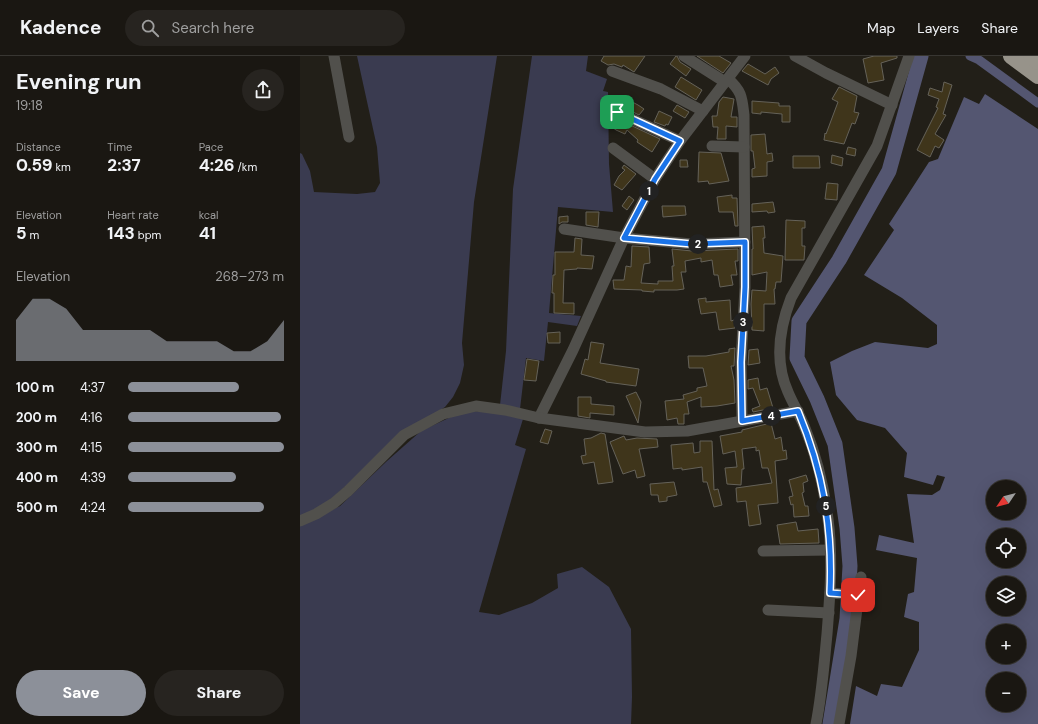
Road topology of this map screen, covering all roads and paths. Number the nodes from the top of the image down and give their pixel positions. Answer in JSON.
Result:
{"nodes":[{"id":1,"x":334,"y":56,"type":"edge"},
{"id":2,"x":684,"y":56,"type":"edge"},
{"id":3,"x":745,"y":56,"type":"edge"},
{"id":4,"x":795,"y":56,"type":"edge"},
{"id":5,"x":909,"y":56,"type":"edge"},
{"id":6,"x":1011,"y":56,"type":"edge"},
{"id":7,"x":1031,"y":56,"type":"edge"},
{"id":8,"x":1038,"y":62,"type":"edge"},
{"id":9,"x":612,"y":71,"type":"dead end"},
{"id":10,"x":1038,"y":76,"type":"edge"},
{"id":11,"x":727,"y":81,"type":"junction"},
{"id":12,"x":892,"y":105,"type":"junction"},
{"id":13,"x":703,"y":111,"type":"junction"},
{"id":14,"x":617,"y":112,"type":"dead end"},
{"id":15,"x":349,"y":137,"type":"dead end"},
{"id":16,"x":680,"y":141,"type":"junction"},
{"id":17,"x":712,"y":146,"type":"dead end"},
{"id":18,"x":744,"y":147,"type":"junction"},
{"id":19,"x":613,"y":148,"type":"dead end"},
{"id":20,"x":655,"y":179,"type":"junction"},
{"id":21,"x":564,"y":229,"type":"dead end"},
{"id":22,"x":624,"y":238,"type":"junction"},
{"id":23,"x":745,"y":242,"type":"junction"},
{"id":24,"x":798,"y":411,"type":"junction"},
{"id":25,"x":539,"y":418,"type":"junction"},
{"id":26,"x":742,"y":421,"type":"junction"},
{"id":27,"x":300,"y":521,"type":"edge"},
{"id":28,"x":830,"y":550,"type":"junction"},
{"id":29,"x":763,"y":551,"type":"dead end"},
{"id":30,"x":861,"y":577,"type":"dead end"},
{"id":31,"x":834,"y":594,"type":"junction"},
{"id":32,"x":854,"y":595,"type":"junction"},
{"id":33,"x":768,"y":610,"type":"dead end"},
{"id":34,"x":829,"y":613,"type":"junction"},
{"id":35,"x":816,"y":724,"type":"edge"},
{"id":36,"x":839,"y":724,"type":"edge"}],
"edges":[{"from":1,"to":15,"type":"street"},
{"from":2,"to":11,"type":"street"},
{"from":3,"to":11,"type":"street"},
{"from":4,"to":12,"type":"street"},
{"from":5,"to":12,"type":"street"},
{"from":6,"to":10,"type":"highway"},
{"from":7,"to":8,"type":"highway"},
{"from":9,"to":13,"type":"street"},
{"from":11,"to":13,"type":"street"},
{"from":11,"to":18,"type":"street"},
{"from":12,"to":24,"type":"street"},
{"from":13,"to":16,"type":"street"},
{"from":14,"to":16,"type":"street"},
{"from":16,"to":20,"type":"street"},
{"from":17,"to":18,"type":"street"},
{"from":18,"to":23,"type":"street"},
{"from":19,"to":20,"type":"street"},
{"from":20,"to":22,"type":"street"},
{"from":21,"to":22,"type":"street"},
{"from":22,"to":23,"type":"street"},
{"from":22,"to":25,"type":"street"},
{"from":23,"to":26,"type":"street"},
{"from":24,"to":26,"type":"street"},
{"from":24,"to":28,"type":"street"},
{"from":25,"to":26,"type":"street"},
{"from":25,"to":27,"type":"street"},
{"from":28,"to":29,"type":"street"},
{"from":28,"to":31,"type":"street"},
{"from":30,"to":32,"type":"street"},
{"from":31,"to":32,"type":"street"},
{"from":31,"to":34,"type":"street"},
{"from":32,"to":36,"type":"street"},
{"from":33,"to":34,"type":"street"},
{"from":34,"to":35,"type":"street"}]}
